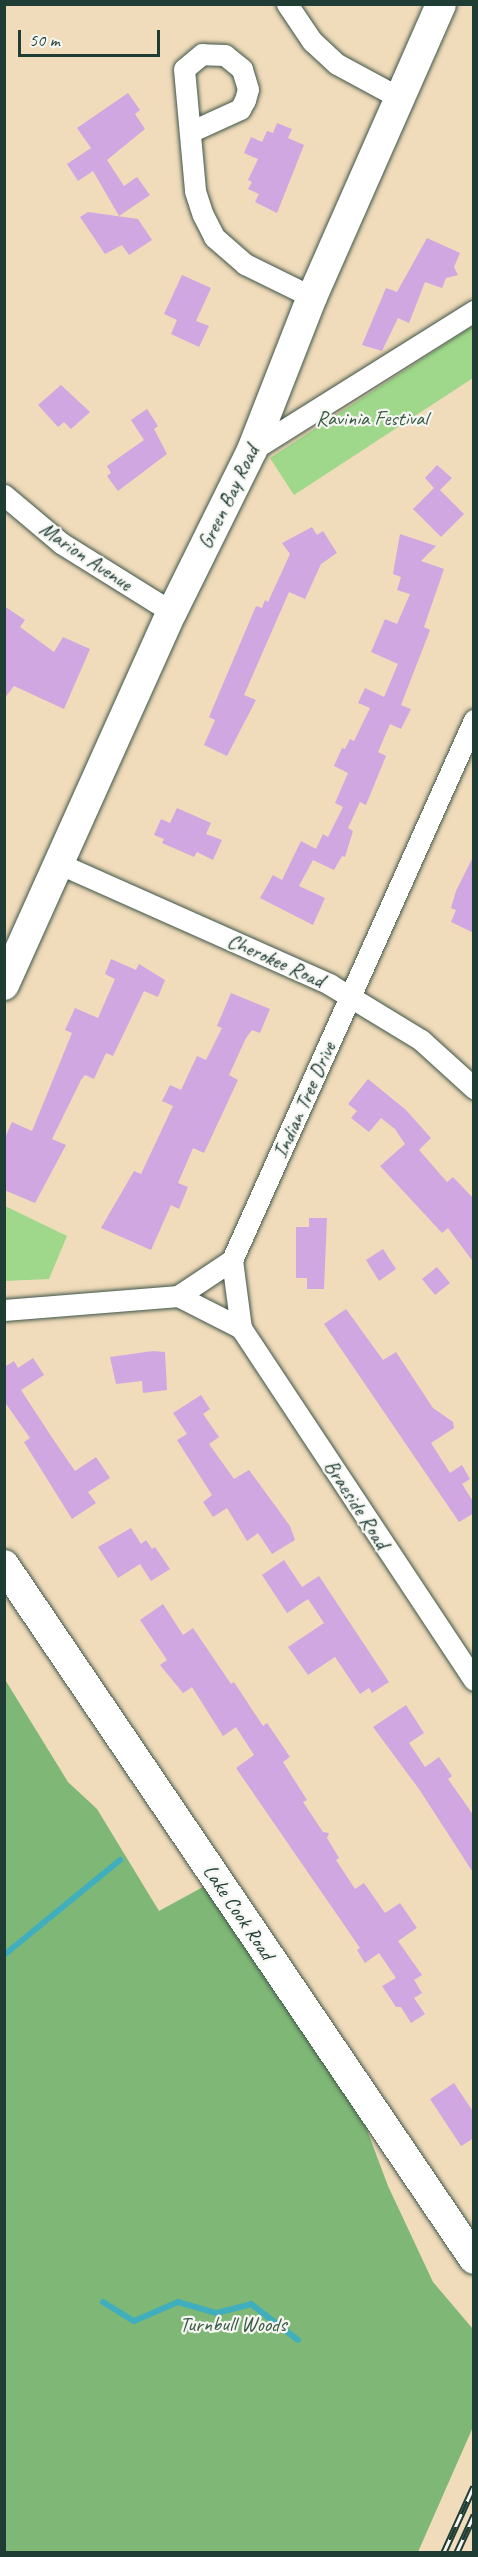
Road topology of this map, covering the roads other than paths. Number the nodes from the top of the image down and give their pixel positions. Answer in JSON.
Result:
{"nodes":[{"id":1,"x":287,"y":4,"type":"edge"},
{"id":2,"x":441,"y":4,"type":"edge"},
{"id":3,"x":400,"y":98,"type":"junction"},
{"id":4,"x":192,"y":131,"type":"dead end"},
{"id":5,"x":312,"y":297,"type":"junction"},
{"id":6,"x":474,"y":311,"type":"edge"},
{"id":7,"x":252,"y":450,"type":"junction"},
{"id":8,"x":4,"y":495,"type":"edge"},
{"id":9,"x":172,"y":612,"type":"junction"},
{"id":10,"x":474,"y":720,"type":"edge"},
{"id":11,"x":60,"y":864,"type":"junction"},
{"id":12,"x":4,"y":985,"type":"edge"},
{"id":13,"x":349,"y":995,"type":"junction"},
{"id":14,"x":474,"y":1088,"type":"edge"},
{"id":15,"x":232,"y":1260,"type":"junction"},
{"id":16,"x":178,"y":1296,"type":"junction"},
{"id":17,"x":4,"y":1310,"type":"edge"},
{"id":18,"x":241,"y":1328,"type":"junction"},
{"id":19,"x":4,"y":1565,"type":"edge"},
{"id":20,"x":474,"y":1680,"type":"edge"},
{"id":21,"x":474,"y":2259,"type":"edge"}],
"edges":[{"from":1,"to":3,"type":"street"},
{"from":2,"to":3,"type":"main road","name":"Green Bay Road"},
{"from":3,"to":5,"type":"main road","name":"Green Bay Road"},
{"from":4,"to":5,"type":"street"},
{"from":5,"to":7,"type":"main road","name":"Green Bay Road"},
{"from":6,"to":7,"type":"street"},
{"from":7,"to":9,"type":"main road","name":"Green Bay Road"},
{"from":8,"to":9,"type":"street","name":"Marion Avenue"},
{"from":9,"to":11,"type":"main road","name":"Green Bay Road"},
{"from":10,"to":13,"type":"street","name":"Indian Tree Drive"},
{"from":11,"to":12,"type":"main road","name":"Green Bay Road"},
{"from":11,"to":13,"type":"street","name":"Cherokee Road"},
{"from":13,"to":14,"type":"street","name":"Cherokee Road"},
{"from":13,"to":15,"type":"street","name":"Indian Tree Drive"},
{"from":15,"to":16,"type":"street"},
{"from":15,"to":18,"type":"street","name":"Braeside Road"},
{"from":16,"to":17,"type":"street"},
{"from":16,"to":18,"type":"street","name":"Braeside Road"},
{"from":18,"to":20,"type":"street","name":"Braeside Road"},
{"from":19,"to":21,"type":"main road","name":"Lake Cook Road"}]}
